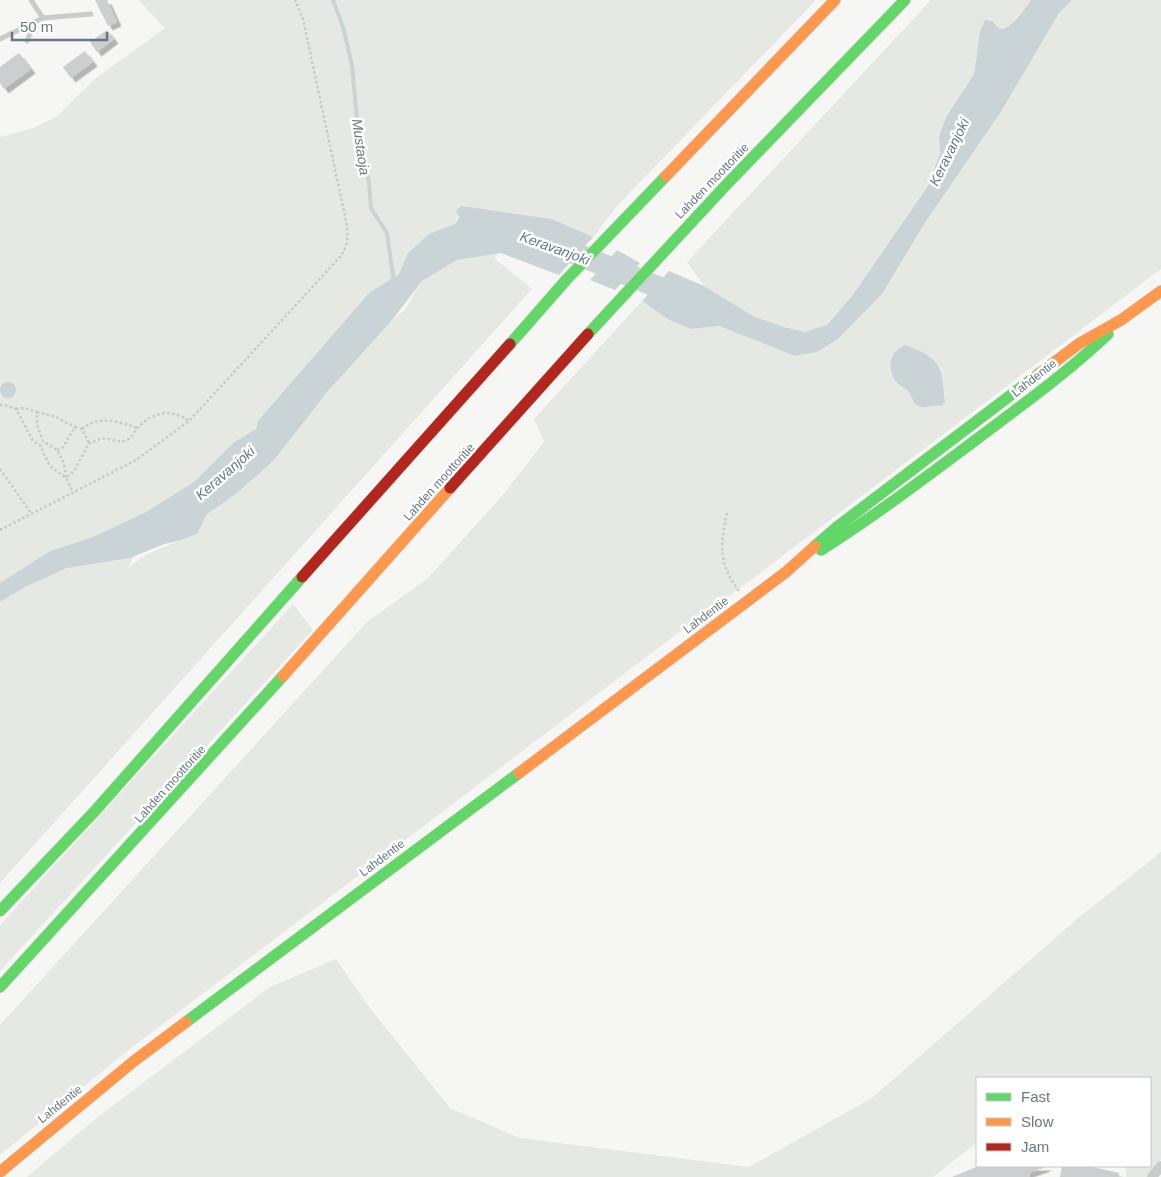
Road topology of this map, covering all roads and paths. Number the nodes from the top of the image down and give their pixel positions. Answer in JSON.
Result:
{"nodes":[{"id":1,"x":30,"y":0,"type":"edge"},
{"id":2,"x":295,"y":0,"type":"edge"},
{"id":3,"x":835,"y":0,"type":"edge"},
{"id":4,"x":905,"y":0,"type":"edge"},
{"id":5,"x":91,"y":14,"type":"dead end"},
{"id":6,"x":43,"y":18,"type":"junction"},
{"id":7,"x":34,"y":22,"type":"junction"},
{"id":8,"x":0,"y":39,"type":"edge"},
{"id":9,"x":27,"y":41,"type":"dead end"},
{"id":10,"x":1161,"y":291,"type":"edge"},
{"id":11,"x":1121,"y":320,"type":"junction"},
{"id":12,"x":0,"y":405,"type":"edge"},
{"id":13,"x":16,"y":409,"type":"junction"},
{"id":14,"x":37,"y":412,"type":"junction"},
{"id":15,"x":190,"y":420,"type":"junction"},
{"id":16,"x":75,"y":427,"type":"junction"},
{"id":17,"x":137,"y":428,"type":"junction"},
{"id":18,"x":82,"y":429,"type":"junction"},
{"id":19,"x":46,"y":443,"type":"junction"},
{"id":20,"x":89,"y":443,"type":"junction"},
{"id":21,"x":57,"y":450,"type":"junction"},
{"id":22,"x":43,"y":451,"type":"junction"},
{"id":23,"x":935,"y":452,"type":"junction"},
{"id":24,"x":944,"y":464,"type":"junction"},
{"id":25,"x":0,"y":469,"type":"edge"},
{"id":26,"x":66,"y":478,"type":"junction"},
{"id":27,"x":73,"y":492,"type":"junction"},
{"id":28,"x":31,"y":513,"type":"junction"},
{"id":29,"x":727,"y":513,"type":"dead end"},
{"id":30,"x":0,"y":530,"type":"edge"},
{"id":31,"x":786,"y":572,"type":"junction"},
{"id":32,"x":746,"y":602,"type":"junction"},
{"id":33,"x":0,"y":912,"type":"edge"},
{"id":34,"x":0,"y":987,"type":"edge"},
{"id":35,"x":1161,"y":1166,"type":"edge"},
{"id":36,"x":0,"y":1172,"type":"edge"},
{"id":37,"x":1152,"y":1177,"type":"edge"}],
"edges":[{"from":1,"to":6,"type":"lane"},
{"from":2,"to":15,"type":"path"},
{"from":3,"to":33,"type":"main road"},
{"from":4,"to":34,"type":"main road","name":"Lahden moottoritie"},
{"from":5,"to":6,"type":"lane"},
{"from":6,"to":7,"type":"lane"},
{"from":7,"to":8,"type":"lane"},
{"from":7,"to":9,"type":"lane"},
{"from":10,"to":11,"type":"main road","name":"Lahdentie"},
{"from":11,"to":23,"type":"main road","name":"Lahdentie"},
{"from":11,"to":24,"type":"main road","name":"Lahdentie"},
{"from":12,"to":13,"type":"path"},
{"from":13,"to":14,"type":"path"},
{"from":13,"to":22,"type":"path"},
{"from":14,"to":16,"type":"path"},
{"from":14,"to":19,"type":"path"},
{"from":15,"to":17,"type":"path"},
{"from":15,"to":27,"type":"path"},
{"from":16,"to":18,"type":"path"},
{"from":16,"to":21,"type":"path"},
{"from":17,"to":18,"type":"path"},
{"from":17,"to":20,"type":"path"},
{"from":18,"to":20,"type":"path"},
{"from":19,"to":21,"type":"path"},
{"from":19,"to":22,"type":"path"},
{"from":20,"to":26,"type":"path"},
{"from":21,"to":26,"type":"path"},
{"from":22,"to":26,"type":"path"},
{"from":23,"to":24,"type":"street"},
{"from":23,"to":31,"type":"main road","name":"Lahdentie"},
{"from":24,"to":31,"type":"main road","name":"Lahdentie"},
{"from":25,"to":28,"type":"path"},
{"from":26,"to":27,"type":"path"},
{"from":27,"to":28,"type":"path"},
{"from":28,"to":30,"type":"path"},
{"from":29,"to":32,"type":"path"},
{"from":31,"to":32,"type":"main road","name":"Lahdentie"},
{"from":32,"to":36,"type":"main road","name":"Lahdentie"},
{"from":35,"to":37,"type":"street"}]}
